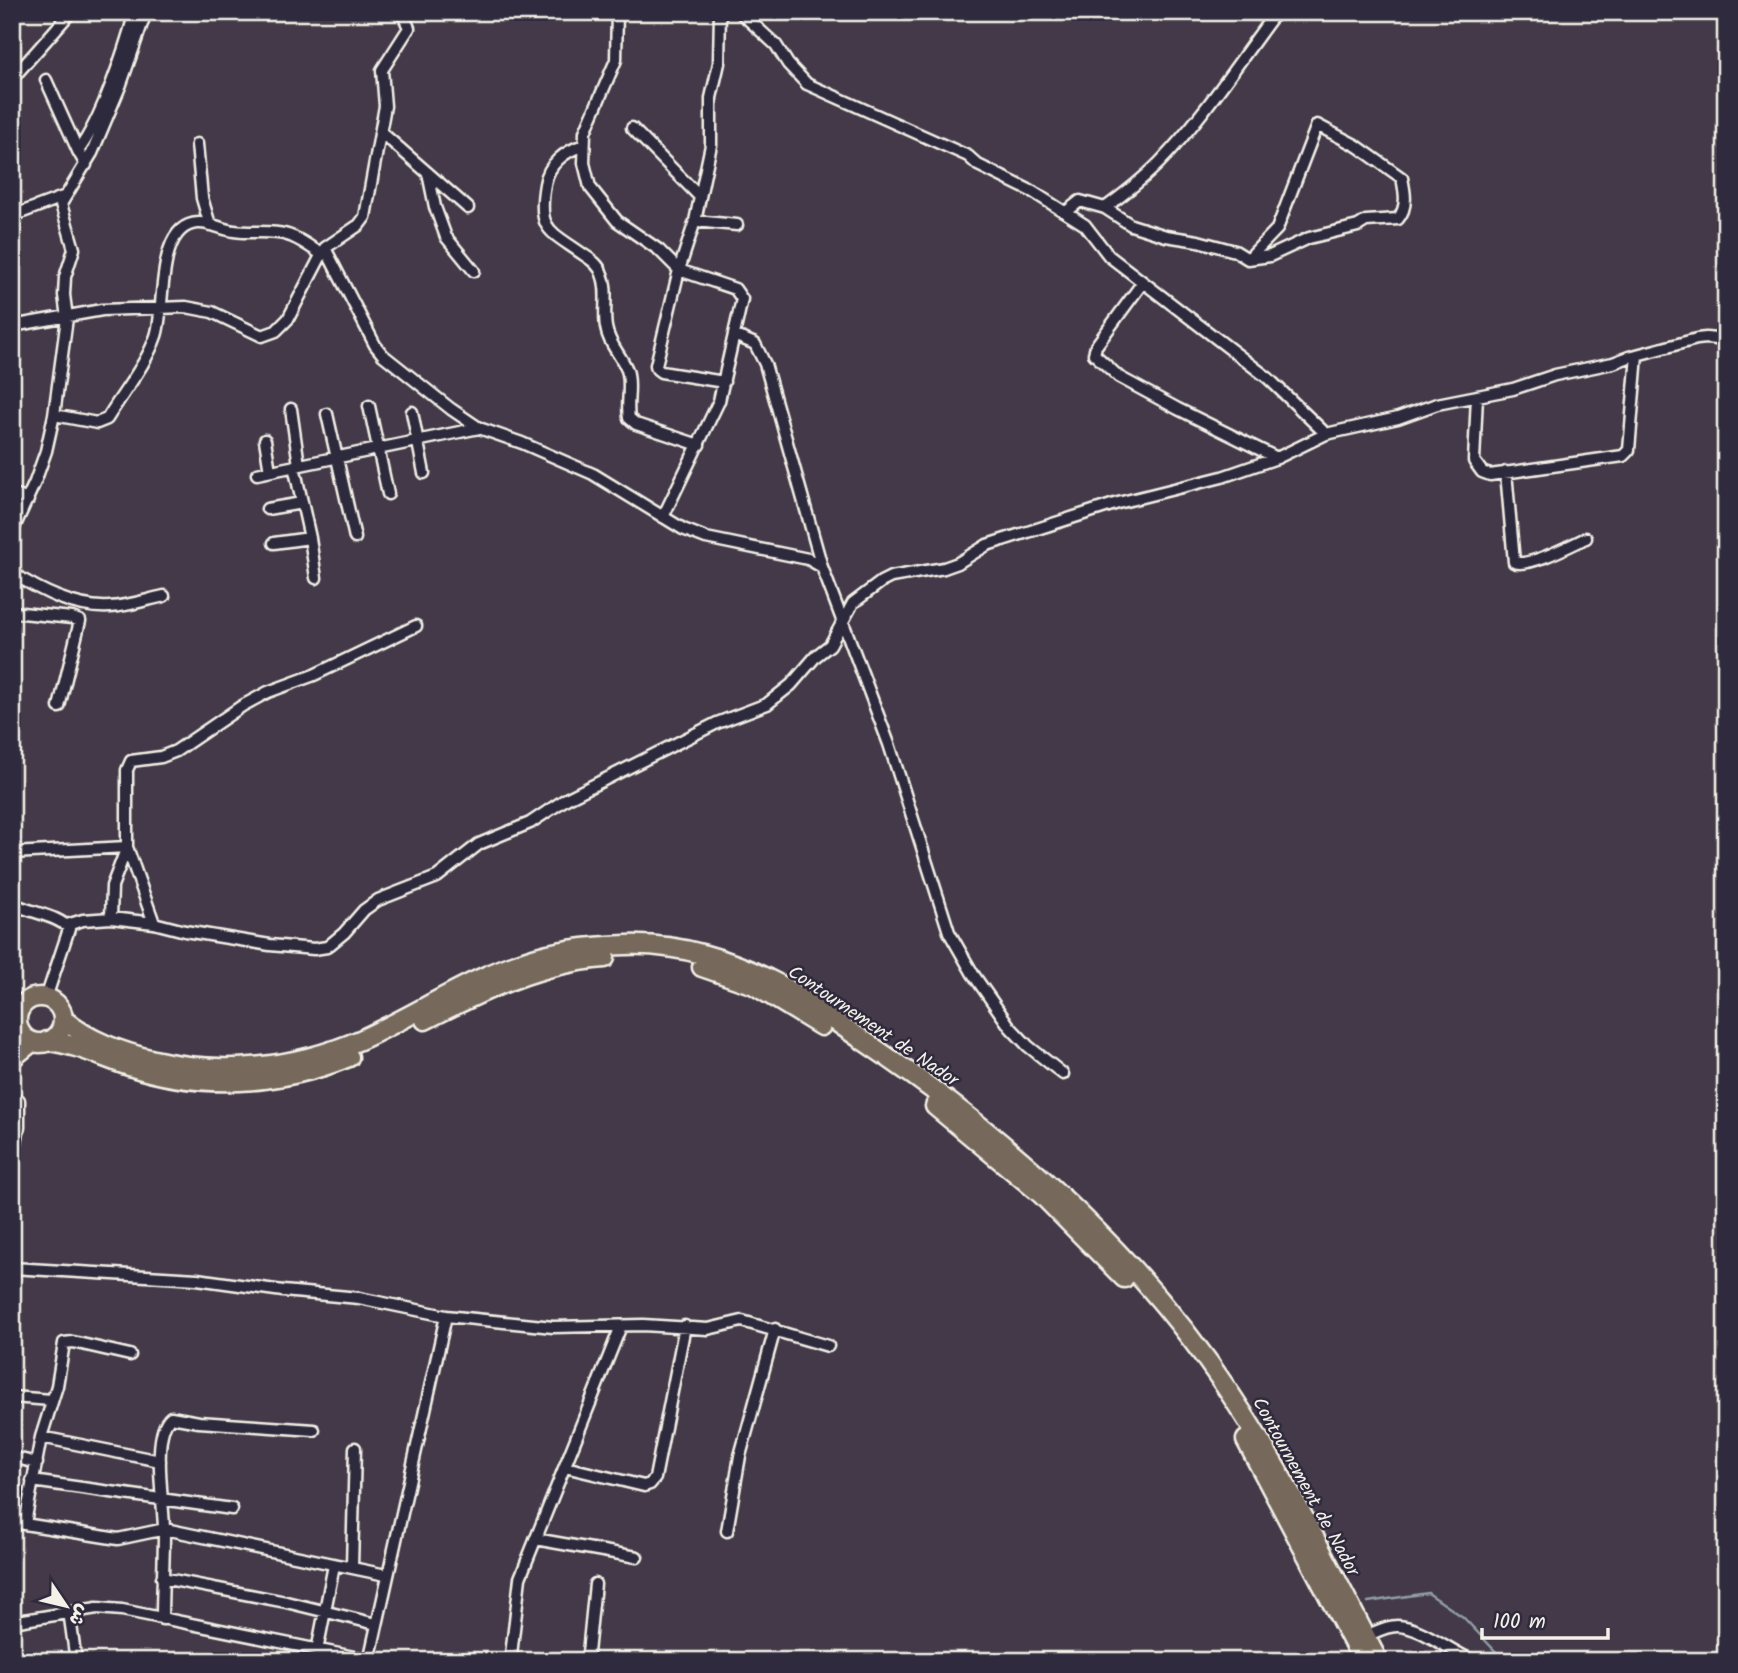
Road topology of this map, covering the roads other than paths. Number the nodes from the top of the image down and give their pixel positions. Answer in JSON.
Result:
{"nodes":[{"id":1,"x":71,"y":12,"type":"edge"},
{"id":2,"x":135,"y":12,"type":"edge"},
{"id":3,"x":146,"y":12,"type":"edge"},
{"id":4,"x":402,"y":12,"type":"edge"},
{"id":5,"x":617,"y":12,"type":"edge"},
{"id":6,"x":720,"y":12,"type":"edge"},
{"id":7,"x":740,"y":12,"type":"edge"},
{"id":8,"x":1276,"y":12,"type":"edge"},
{"id":9,"x":12,"y":79,"type":"edge"},
{"id":10,"x":46,"y":80,"type":"dead end"},
{"id":11,"x":632,"y":128,"type":"dead end"},
{"id":12,"x":382,"y":133,"type":"junction"},
{"id":13,"x":197,"y":144,"type":"dead end"},
{"id":14,"x":584,"y":145,"type":"junction"},
{"id":15,"x":78,"y":150,"type":"junction"},
{"id":16,"x":86,"y":165,"type":"junction"},
{"id":17,"x":428,"y":173,"type":"junction"},
{"id":18,"x":63,"y":197,"type":"junction"},
{"id":19,"x":700,"y":197,"type":"junction"},
{"id":20,"x":12,"y":202,"type":"edge"},
{"id":21,"x":468,"y":208,"type":"dead end"},
{"id":22,"x":1105,"y":208,"type":"junction"},
{"id":23,"x":1066,"y":212,"type":"junction"},
{"id":24,"x":15,"y":215,"type":"edge"},
{"id":25,"x":695,"y":221,"type":"junction"},
{"id":26,"x":210,"y":225,"type":"junction"},
{"id":27,"x":737,"y":225,"type":"dead end"},
{"id":28,"x":323,"y":251,"type":"junction"},
{"id":29,"x":1248,"y":259,"type":"junction"},
{"id":30,"x":679,"y":270,"type":"junction"},
{"id":31,"x":474,"y":271,"type":"dead end"},
{"id":32,"x":1143,"y":282,"type":"junction"},
{"id":33,"x":160,"y":307,"type":"junction"},
{"id":34,"x":66,"y":318,"type":"junction"},
{"id":35,"x":12,"y":326,"type":"edge"},
{"id":36,"x":734,"y":335,"type":"junction"},
{"id":37,"x":1726,"y":340,"type":"edge"},
{"id":38,"x":1637,"y":355,"type":"junction"},
{"id":39,"x":724,"y":382,"type":"junction"},
{"id":40,"x":1477,"y":396,"type":"junction"},
{"id":41,"x":369,"y":406,"type":"dead end"},
{"id":42,"x":291,"y":409,"type":"dead end"},
{"id":43,"x":412,"y":412,"type":"dead end"},
{"id":44,"x":327,"y":414,"type":"dead end"},
{"id":45,"x":54,"y":415,"type":"junction"},
{"id":46,"x":479,"y":428,"type":"junction"},
{"id":47,"x":1326,"y":434,"type":"junction"},
{"id":48,"x":265,"y":440,"type":"dead end"},
{"id":49,"x":418,"y":441,"type":"junction"},
{"id":50,"x":699,"y":445,"type":"junction"},
{"id":51,"x":379,"y":450,"type":"junction"},
{"id":52,"x":1277,"y":457,"type":"junction"},
{"id":53,"x":337,"y":458,"type":"junction"},
{"id":54,"x":296,"y":465,"type":"junction"},
{"id":55,"x":270,"y":471,"type":"junction"},
{"id":56,"x":1506,"y":472,"type":"junction"},
{"id":57,"x":424,"y":473,"type":"dead end"},
{"id":58,"x":257,"y":474,"type":"dead end"},
{"id":59,"x":12,"y":494,"type":"edge"},
{"id":60,"x":388,"y":495,"type":"dead end"},
{"id":61,"x":28,"y":500,"type":"junction"},
{"id":62,"x":302,"y":503,"type":"junction"},
{"id":63,"x":267,"y":509,"type":"dead end"},
{"id":64,"x":663,"y":517,"type":"junction"},
{"id":65,"x":12,"y":533,"type":"edge"},
{"id":66,"x":310,"y":538,"type":"junction"},
{"id":67,"x":355,"y":538,"type":"dead end"},
{"id":68,"x":1586,"y":538,"type":"dead end"},
{"id":69,"x":274,"y":543,"type":"dead end"},
{"id":70,"x":822,"y":567,"type":"junction"},
{"id":71,"x":12,"y":573,"type":"edge"},
{"id":72,"x":316,"y":578,"type":"dead end"},
{"id":73,"x":164,"y":596,"type":"dead end"},
{"id":74,"x":12,"y":611,"type":"edge"},
{"id":75,"x":843,"y":622,"type":"junction"},
{"id":76,"x":416,"y":626,"type":"dead end"},
{"id":77,"x":59,"y":707,"type":"dead end"},
{"id":78,"x":127,"y":847,"type":"junction"},
{"id":79,"x":12,"y":853,"type":"edge"},
{"id":80,"x":12,"y":903,"type":"edge"},
{"id":81,"x":111,"y":918,"type":"junction"},
{"id":82,"x":154,"y":923,"type":"junction"},
{"id":83,"x":67,"y":929,"type":"junction"},
{"id":84,"x":46,"y":998,"type":"junction"},
{"id":85,"x":63,"y":1018,"type":"junction"},
{"id":86,"x":28,"y":1038,"type":"edge"},
{"id":87,"x":12,"y":1058,"type":"edge"},
{"id":88,"x":1063,"y":1074,"type":"dead end"},
{"id":89,"x":19,"y":1100,"type":"dead end"},
{"id":90,"x":12,"y":1163,"type":"edge"},
{"id":91,"x":12,"y":1268,"type":"edge"},
{"id":92,"x":446,"y":1315,"type":"junction"},
{"id":93,"x":621,"y":1326,"type":"junction"},
{"id":94,"x":685,"y":1326,"type":"junction"},
{"id":95,"x":775,"y":1329,"type":"junction"},
{"id":96,"x":828,"y":1346,"type":"dead end"},
{"id":97,"x":130,"y":1355,"type":"dead end"},
{"id":98,"x":13,"y":1399,"type":"edge"},
{"id":99,"x":51,"y":1400,"type":"junction"},
{"id":100,"x":314,"y":1430,"type":"dead end"},
{"id":101,"x":41,"y":1437,"type":"junction"},
{"id":102,"x":355,"y":1448,"type":"dead end"},
{"id":103,"x":12,"y":1457,"type":"edge"},
{"id":104,"x":160,"y":1461,"type":"junction"},
{"id":105,"x":37,"y":1464,"type":"junction"},
{"id":106,"x":565,"y":1467,"type":"junction"},
{"id":107,"x":32,"y":1481,"type":"junction"},
{"id":108,"x":160,"y":1500,"type":"junction"},
{"id":109,"x":232,"y":1509,"type":"dead end"},
{"id":110,"x":12,"y":1522,"type":"edge"},
{"id":111,"x":25,"y":1523,"type":"junction"},
{"id":112,"x":164,"y":1529,"type":"junction"},
{"id":113,"x":727,"y":1531,"type":"dead end"},
{"id":114,"x":535,"y":1539,"type":"junction"},
{"id":115,"x":637,"y":1557,"type":"dead end"},
{"id":116,"x":334,"y":1565,"type":"junction"},
{"id":117,"x":352,"y":1567,"type":"junction"},
{"id":118,"x":386,"y":1575,"type":"junction"},
{"id":119,"x":162,"y":1578,"type":"junction"},
{"id":120,"x":595,"y":1584,"type":"dead end"},
{"id":121,"x":69,"y":1612,"type":"junction"},
{"id":122,"x":324,"y":1612,"type":"junction"},
{"id":123,"x":162,"y":1619,"type":"junction"},
{"id":124,"x":12,"y":1622,"type":"edge"},
{"id":125,"x":376,"y":1624,"type":"junction"},
{"id":126,"x":1359,"y":1633,"type":"junction"},
{"id":127,"x":317,"y":1651,"type":"junction"},
{"id":128,"x":76,"y":1661,"type":"edge"},
{"id":129,"x":369,"y":1661,"type":"edge"},
{"id":130,"x":513,"y":1661,"type":"edge"},
{"id":131,"x":583,"y":1661,"type":"edge"},
{"id":132,"x":1363,"y":1661,"type":"edge"},
{"id":133,"x":1378,"y":1661,"type":"edge"},
{"id":134,"x":1474,"y":1661,"type":"edge"}],
"edges":[{"from":1,"to":9,"type":"street"},
{"from":2,"to":15,"type":"street"},
{"from":3,"to":16,"type":"street"},
{"from":4,"to":12,"type":"street"},
{"from":5,"to":14,"type":"street"},
{"from":6,"to":19,"type":"street"},
{"from":7,"to":23,"type":"street"},
{"from":8,"to":22,"type":"street"},
{"from":10,"to":15,"type":"street"},
{"from":11,"to":19,"type":"street"},
{"from":12,"to":17,"type":"street"},
{"from":12,"to":28,"type":"street"},
{"from":13,"to":26,"type":"street"},
{"from":14,"to":30,"type":"street"},
{"from":14,"to":50,"type":"street"},
{"from":15,"to":16,"type":"street"},
{"from":16,"to":18,"type":"street"},
{"from":17,"to":21,"type":"street"},
{"from":17,"to":31,"type":"street"},
{"from":18,"to":24,"type":"street"},
{"from":18,"to":34,"type":"street"},
{"from":19,"to":25,"type":"street"},
{"from":20,"to":24,"type":"street"},
{"from":22,"to":23,"type":"street"},
{"from":22,"to":29,"type":"street"},
{"from":23,"to":32,"type":"street"},
{"from":25,"to":27,"type":"street"},
{"from":25,"to":30,"type":"street"},
{"from":26,"to":28,"type":"street"},
{"from":26,"to":33,"type":"street"},
{"from":28,"to":33,"type":"street"},
{"from":28,"to":46,"type":"street"},
{"from":29,"to":29,"type":"street"},
{"from":30,"to":36,"type":"street"},
{"from":30,"to":39,"type":"street"},
{"from":32,"to":47,"type":"street"},
{"from":32,"to":52,"type":"street"},
{"from":33,"to":34,"type":"street"},
{"from":33,"to":45,"type":"street"},
{"from":34,"to":35,"type":"street"},
{"from":34,"to":45,"type":"street"},
{"from":36,"to":39,"type":"street"},
{"from":36,"to":70,"type":"street"},
{"from":37,"to":38,"type":"street"},
{"from":38,"to":40,"type":"street"},
{"from":38,"to":56,"type":"street"},
{"from":39,"to":50,"type":"street"},
{"from":40,"to":47,"type":"street"},
{"from":40,"to":56,"type":"street"},
{"from":41,"to":51,"type":"street"},
{"from":42,"to":54,"type":"street"},
{"from":43,"to":49,"type":"street"},
{"from":44,"to":53,"type":"street"},
{"from":45,"to":61,"type":"street"},
{"from":46,"to":49,"type":"street"},
{"from":46,"to":64,"type":"street"},
{"from":47,"to":52,"type":"street"},
{"from":48,"to":55,"type":"street"},
{"from":49,"to":51,"type":"street"},
{"from":49,"to":57,"type":"street"},
{"from":50,"to":64,"type":"street"},
{"from":51,"to":53,"type":"street"},
{"from":51,"to":60,"type":"street"},
{"from":52,"to":75,"type":"street"},
{"from":53,"to":54,"type":"street"},
{"from":53,"to":67,"type":"street"},
{"from":54,"to":55,"type":"street"},
{"from":54,"to":62,"type":"street"},
{"from":55,"to":58,"type":"street"},
{"from":56,"to":68,"type":"street"},
{"from":59,"to":61,"type":"street"},
{"from":61,"to":65,"type":"street"},
{"from":62,"to":63,"type":"street"},
{"from":62,"to":66,"type":"street"},
{"from":64,"to":70,"type":"street"},
{"from":66,"to":69,"type":"street"},
{"from":66,"to":72,"type":"street"},
{"from":70,"to":75,"type":"street"},
{"from":71,"to":73,"type":"street"},
{"from":74,"to":77,"type":"street"},
{"from":75,"to":82,"type":"street"},
{"from":75,"to":88,"type":"street"},
{"from":76,"to":78,"type":"street"},
{"from":78,"to":79,"type":"street"},
{"from":78,"to":81,"type":"street"},
{"from":78,"to":82,"type":"street"},
{"from":80,"to":83,"type":"street"},
{"from":81,"to":82,"type":"street"},
{"from":81,"to":83,"type":"street"},
{"from":83,"to":84,"type":"street"},
{"from":84,"to":85,"type":"highway"},
{"from":84,"to":86,"type":"highway"},
{"from":85,"to":86,"type":"highway"},
{"from":85,"to":126,"type":"highway","name":"Contournement de Nador"},
{"from":86,"to":87,"type":"highway"},
{"from":86,"to":126,"type":"highway","name":"Contournement de Nador"},
{"from":89,"to":90,"type":"street"},
{"from":91,"to":92,"type":"street"},
{"from":92,"to":93,"type":"street"},
{"from":92,"to":118,"type":"street"},
{"from":93,"to":94,"type":"street"},
{"from":93,"to":106,"type":"street"},
{"from":94,"to":95,"type":"street"},
{"from":94,"to":106,"type":"street"},
{"from":95,"to":96,"type":"street"},
{"from":95,"to":113,"type":"street"},
{"from":97,"to":99,"type":"street"},
{"from":98,"to":99,"type":"street"},
{"from":99,"to":101,"type":"street"},
{"from":100,"to":104,"type":"street"},
{"from":101,"to":104,"type":"street"},
{"from":101,"to":105,"type":"street"},
{"from":102,"to":117,"type":"street"},
{"from":103,"to":105,"type":"street"},
{"from":104,"to":108,"type":"street"},
{"from":105,"to":107,"type":"street"},
{"from":106,"to":114,"type":"street"},
{"from":107,"to":108,"type":"street"},
{"from":107,"to":111,"type":"street"},
{"from":108,"to":109,"type":"street"},
{"from":108,"to":112,"type":"street"},
{"from":110,"to":111,"type":"street"},
{"from":111,"to":112,"type":"street"},
{"from":112,"to":116,"type":"street"},
{"from":112,"to":119,"type":"street"},
{"from":114,"to":115,"type":"street"},
{"from":114,"to":130,"type":"street"},
{"from":116,"to":117,"type":"street"},
{"from":116,"to":122,"type":"street"},
{"from":117,"to":118,"type":"street"},
{"from":118,"to":125,"type":"street"},
{"from":119,"to":122,"type":"street"},
{"from":119,"to":123,"type":"street"},
{"from":120,"to":131,"type":"street"},
{"from":121,"to":123,"type":"street"},
{"from":121,"to":124,"type":"street"},
{"from":121,"to":128,"type":"street"},
{"from":122,"to":125,"type":"street"},
{"from":122,"to":127,"type":"street"},
{"from":123,"to":127,"type":"street"},
{"from":125,"to":129,"type":"street"},
{"from":126,"to":132,"type":"highway","name":"Contournement de Nador"},
{"from":126,"to":133,"type":"highway","name":"Contournement de Nador"},
{"from":126,"to":134,"type":"street"},
{"from":127,"to":129,"type":"street"}]}
